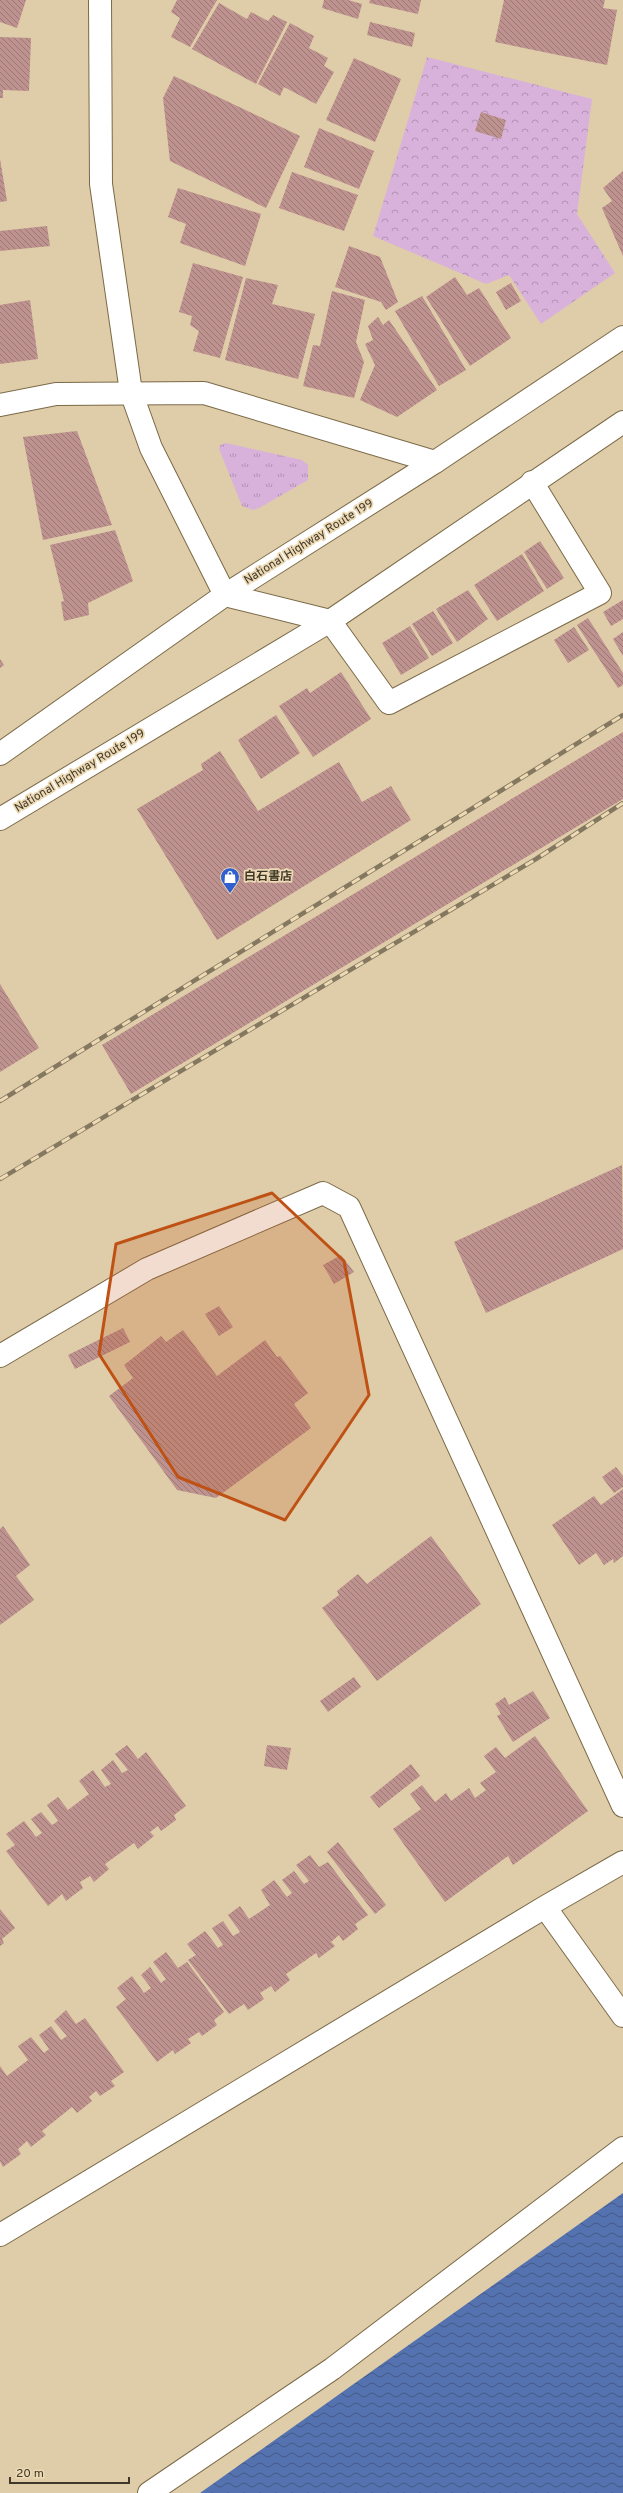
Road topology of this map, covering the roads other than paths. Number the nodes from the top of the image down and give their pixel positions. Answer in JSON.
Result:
{"nodes":[{"id":1,"x":100,"y":0,"type":"edge"},
{"id":2,"x":623,"y":337,"type":"edge"},
{"id":3,"x":130,"y":392,"type":"junction"},
{"id":4,"x":0,"y":406,"type":"edge"},
{"id":5,"x":623,"y":422,"type":"edge"},
{"id":6,"x":435,"y":462,"type":"junction"},
{"id":7,"x":532,"y":482,"type":"junction"},
{"id":8,"x":225,"y":595,"type":"junction"},
{"id":9,"x":330,"y":621,"type":"junction"},
{"id":10,"x":0,"y":754,"type":"edge"},
{"id":11,"x":0,"y":819,"type":"edge"},
{"id":12,"x":0,"y":1356,"type":"edge"},
{"id":13,"x":623,"y":1806,"type":"edge"},
{"id":14,"x":623,"y":1862,"type":"edge"},
{"id":15,"x":545,"y":1907,"type":"junction"},
{"id":16,"x":623,"y":2016,"type":"edge"},
{"id":17,"x":623,"y":2148,"type":"edge"},
{"id":18,"x":0,"y":2235,"type":"edge"},
{"id":19,"x":149,"y":2493,"type":"edge"}],
"edges":[{"from":1,"to":3,"type":"main road"},
{"from":2,"to":6,"type":"main road","name":"National Highway Route 199"},
{"from":3,"to":4,"type":"main road"},
{"from":3,"to":6,"type":"main road"},
{"from":3,"to":8,"type":"main road"},
{"from":5,"to":7,"type":"main road","name":"National Highway Route 199"},
{"from":6,"to":8,"type":"main road","name":"National Highway Route 199"},
{"from":7,"to":9,"type":"main road","name":"National Highway Route 199"},
{"from":7,"to":9,"type":"main road"},
{"from":8,"to":9,"type":"main road"},
{"from":8,"to":10,"type":"main road","name":"National Highway Route 199"},
{"from":9,"to":11,"type":"main road","name":"National Highway Route 199"},
{"from":12,"to":13,"type":"main road"},
{"from":14,"to":15,"type":"main road"},
{"from":15,"to":16,"type":"main road"},
{"from":15,"to":18,"type":"main road"},
{"from":17,"to":19,"type":"main road"}]}
